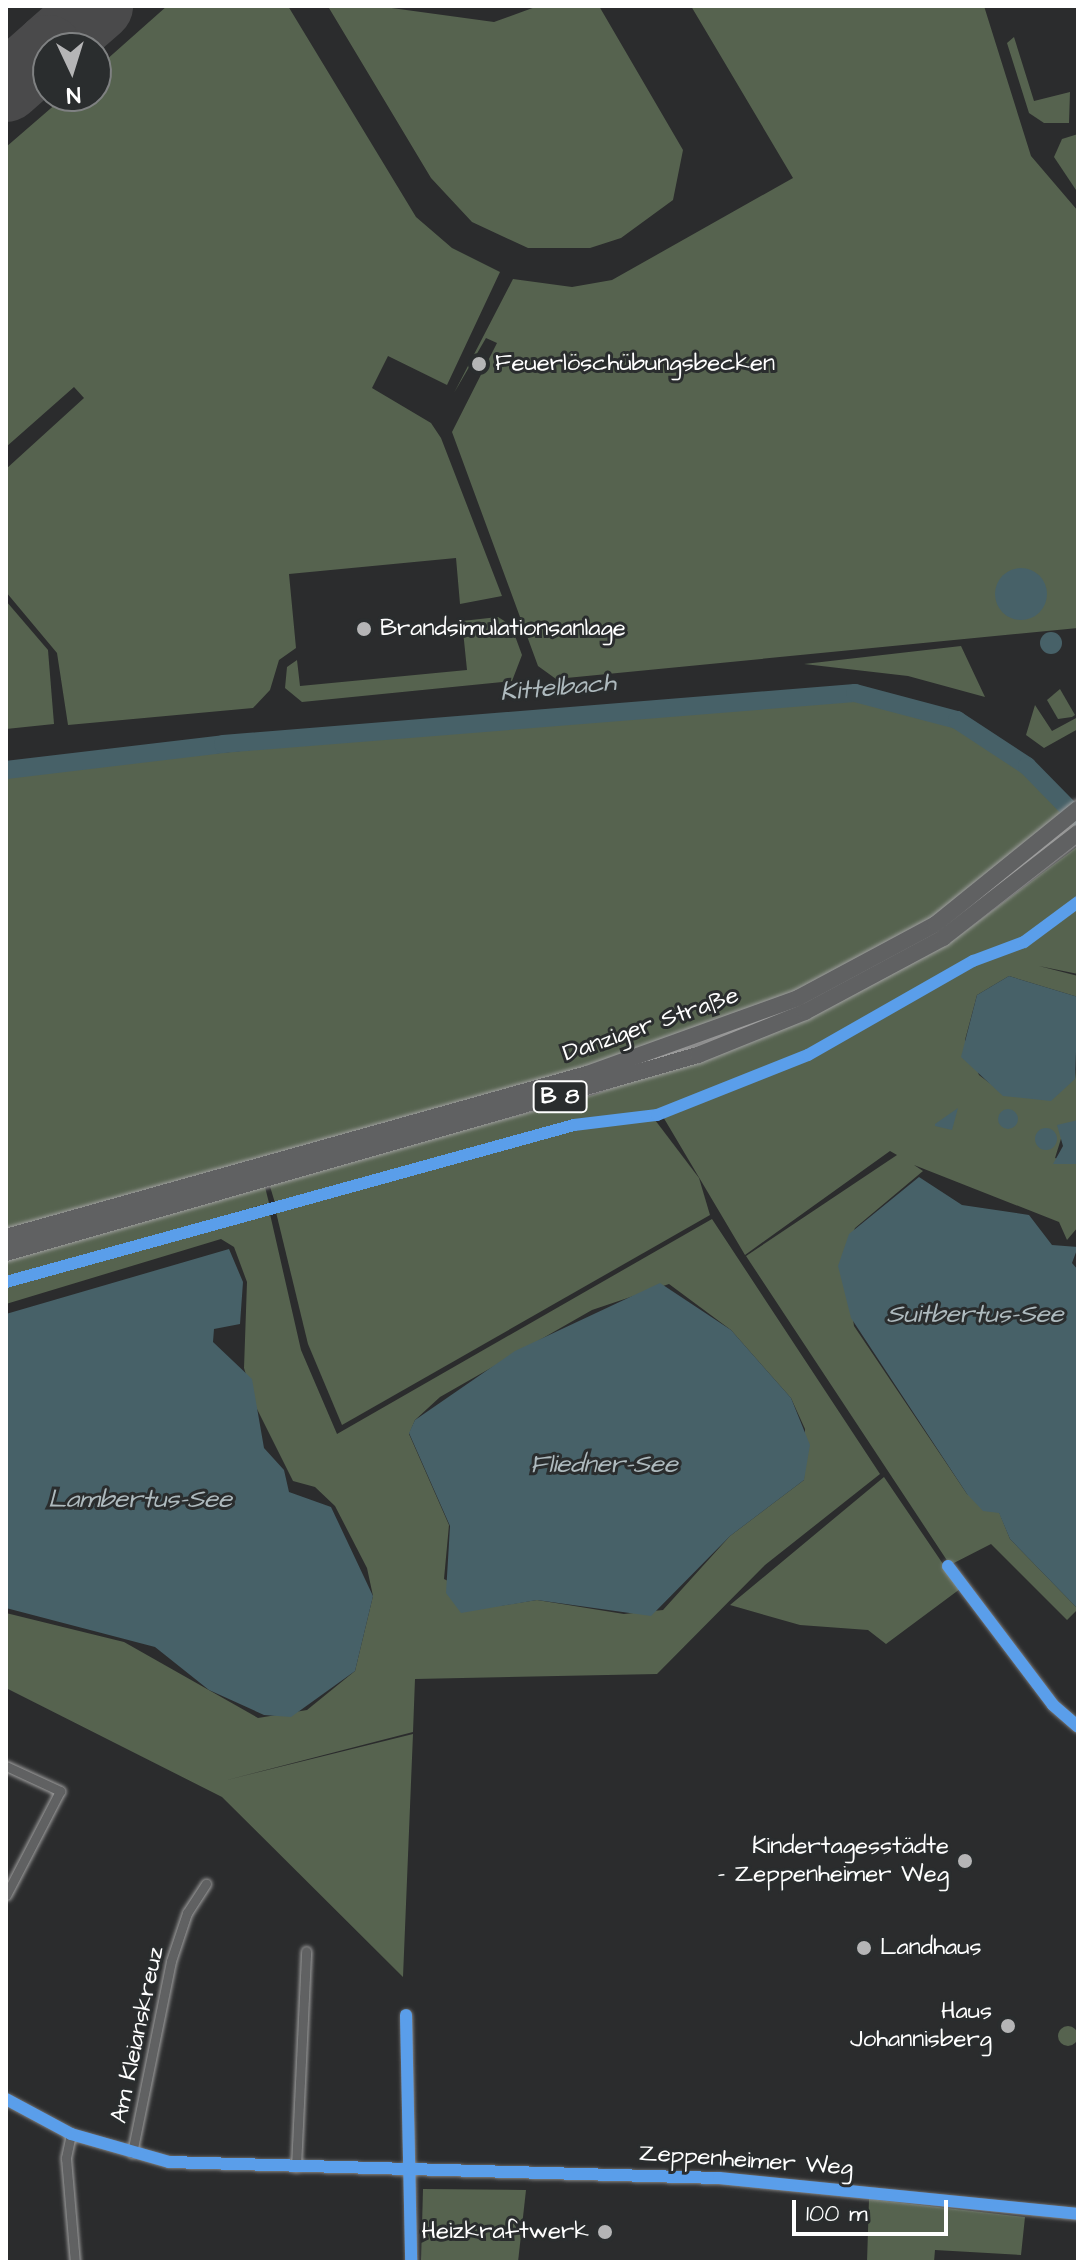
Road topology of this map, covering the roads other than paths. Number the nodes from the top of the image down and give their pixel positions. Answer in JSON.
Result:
{"nodes":[{"id":1,"x":1078,"y":809,"type":"edge"},
{"id":2,"x":1069,"y":834,"type":"edge"},
{"id":3,"x":6,"y":1237,"type":"edge"},
{"id":4,"x":6,"y":1253,"type":"edge"},
{"id":5,"x":948,"y":1566,"type":"dead end"},
{"id":6,"x":1078,"y":1727,"type":"edge"},
{"id":7,"x":6,"y":1766,"type":"edge"},
{"id":8,"x":206,"y":1884,"type":"dead end"},
{"id":9,"x":6,"y":1895,"type":"edge"},
{"id":10,"x":306,"y":1951,"type":"dead end"},
{"id":11,"x":406,"y":2015,"type":"dead end"},
{"id":12,"x":6,"y":2099,"type":"edge"},
{"id":13,"x":71,"y":2134,"type":"junction"},
{"id":14,"x":132,"y":2153,"type":"junction"},
{"id":15,"x":296,"y":2167,"type":"junction"},
{"id":16,"x":410,"y":2171,"type":"junction"},
{"id":17,"x":1078,"y":2214,"type":"edge"},
{"id":18,"x":75,"y":2262,"type":"edge"},
{"id":19,"x":411,"y":2262,"type":"edge"}],
"edges":[{"from":1,"to":2,"type":"highway","name":"Danziger Straße","number":"B 8"},
{"from":2,"to":3,"type":"highway","name":"Danziger Straße","number":"B 8"},
{"from":2,"to":4,"type":"highway","name":"Danziger Straße","number":"B 8"},
{"from":5,"to":6,"type":"street"},
{"from":7,"to":9,"type":"street"},
{"from":8,"to":14,"type":"street","name":"Am Kleianskreuz"},
{"from":10,"to":15,"type":"street"},
{"from":11,"to":16,"type":"street"},
{"from":12,"to":13,"type":"street","name":"Zeppenheimer Weg"},
{"from":13,"to":14,"type":"street","name":"Zeppenheimer Weg"},
{"from":13,"to":18,"type":"street"},
{"from":14,"to":15,"type":"street","name":"Zeppenheimer Weg"},
{"from":15,"to":16,"type":"street","name":"Zeppenheimer Weg"},
{"from":16,"to":17,"type":"street","name":"Zeppenheimer Weg"},
{"from":16,"to":19,"type":"street"}]}
